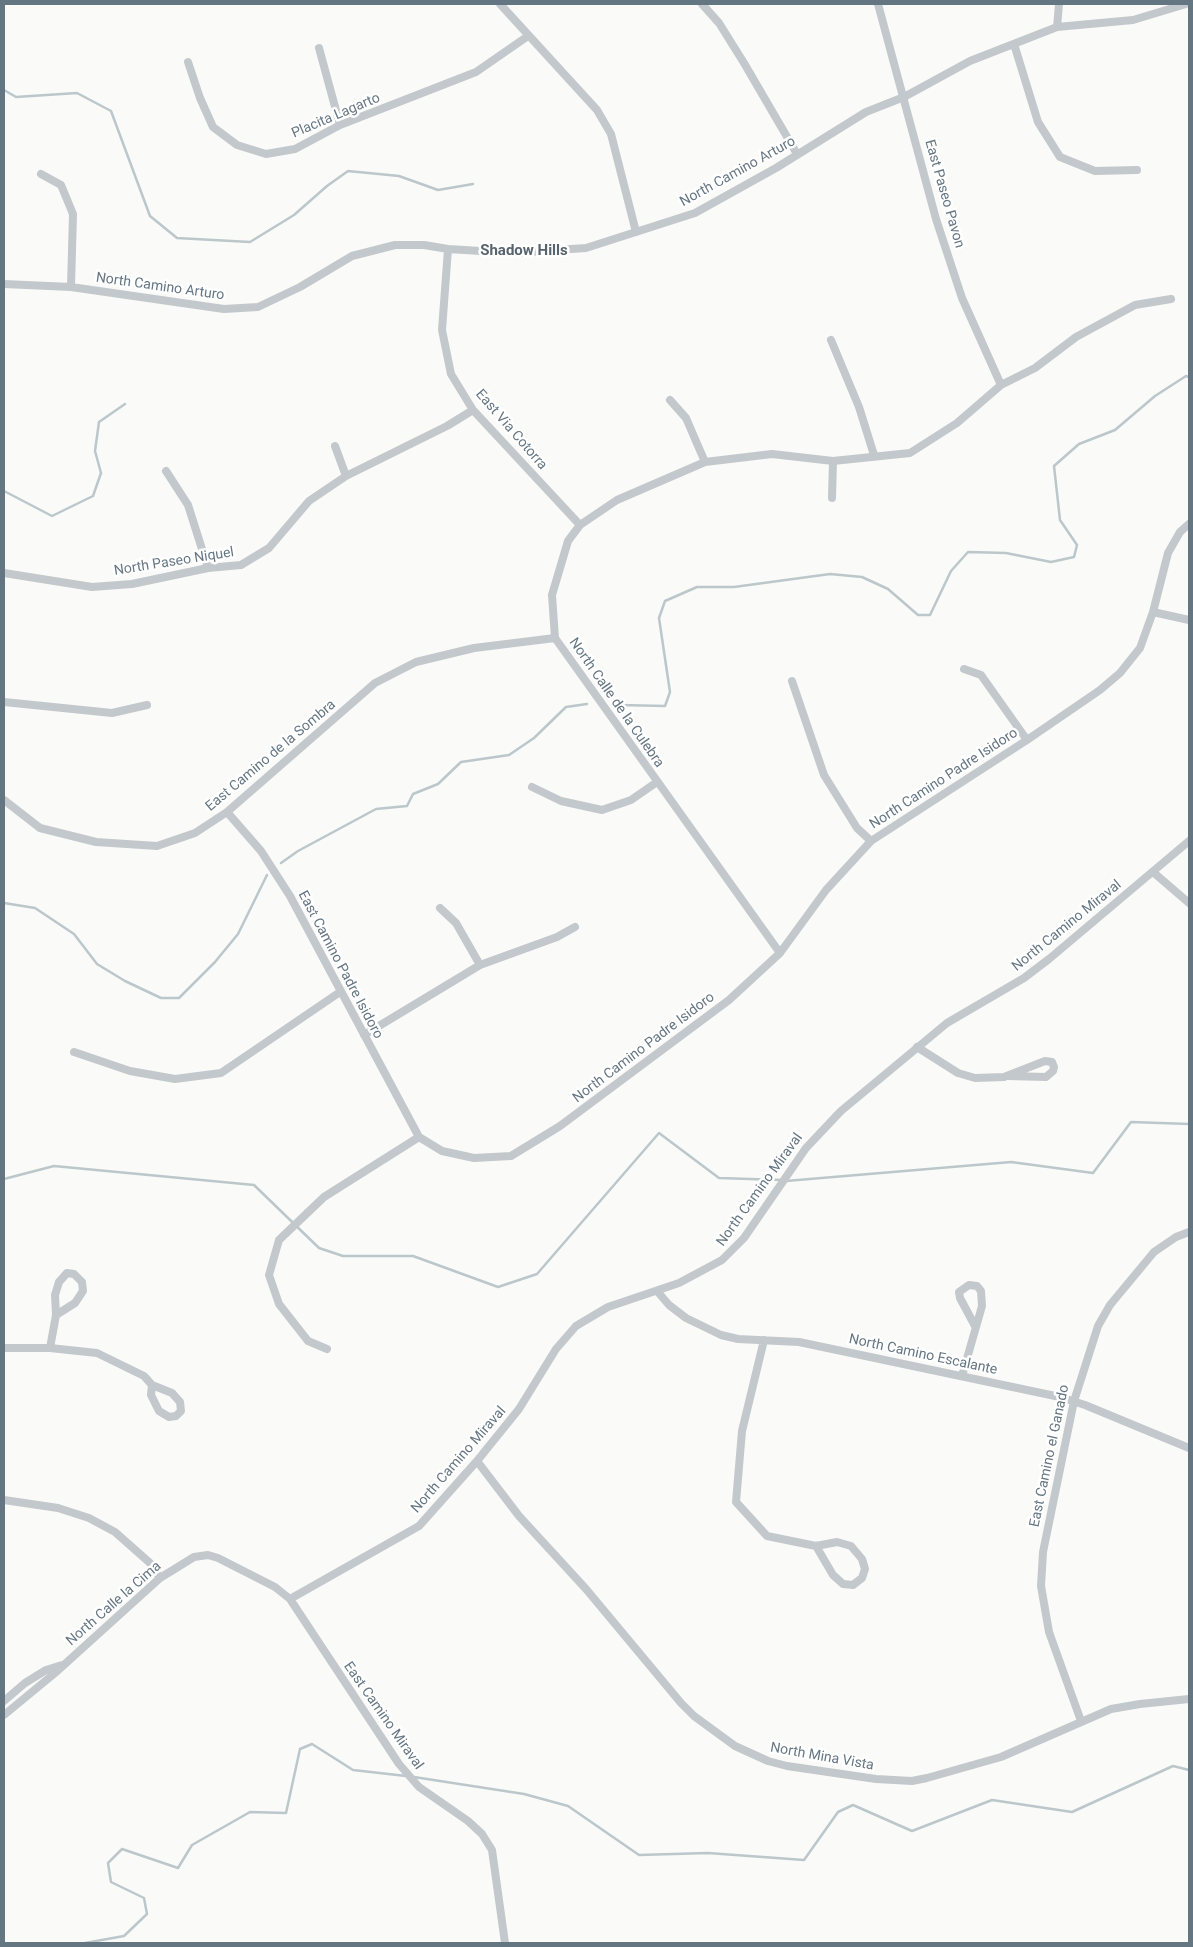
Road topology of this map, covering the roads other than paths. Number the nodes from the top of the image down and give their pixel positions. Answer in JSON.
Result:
{"nodes":[{"id":1,"x":500,"y":4,"type":"edge"},
{"id":2,"x":702,"y":4,"type":"edge"},
{"id":3,"x":878,"y":4,"type":"edge"},
{"id":4,"x":1059,"y":4,"type":"edge"},
{"id":5,"x":1186,"y":4,"type":"edge"},
{"id":6,"x":1057,"y":27,"type":"junction"},
{"id":7,"x":528,"y":36,"type":"junction"},
{"id":8,"x":1014,"y":44,"type":"junction"},
{"id":9,"x":319,"y":48,"type":"dead end"},
{"id":10,"x":188,"y":62,"type":"dead end"},
{"id":11,"x":904,"y":97,"type":"junction"},
{"id":12,"x":340,"y":125,"type":"junction"},
{"id":13,"x":797,"y":154,"type":"junction"},
{"id":14,"x":1137,"y":170,"type":"dead end"},
{"id":15,"x":41,"y":174,"type":"dead end"},
{"id":16,"x":636,"y":232,"type":"junction"},
{"id":17,"x":448,"y":249,"type":"junction"},
{"id":18,"x":4,"y":284,"type":"edge"},
{"id":19,"x":70,"y":287,"type":"junction"},
{"id":20,"x":1171,"y":299,"type":"dead end"},
{"id":21,"x":831,"y":340,"type":"dead end"},
{"id":22,"x":1001,"y":385,"type":"junction"},
{"id":23,"x":670,"y":400,"type":"dead end"},
{"id":24,"x":473,"y":410,"type":"junction"},
{"id":25,"x":335,"y":446,"type":"dead end"},
{"id":26,"x":874,"y":455,"type":"junction"},
{"id":27,"x":833,"y":461,"type":"junction"},
{"id":28,"x":705,"y":462,"type":"junction"},
{"id":29,"x":166,"y":471,"type":"dead end"},
{"id":30,"x":346,"y":476,"type":"junction"},
{"id":31,"x":832,"y":498,"type":"dead end"},
{"id":32,"x":1189,"y":524,"type":"edge"},
{"id":33,"x":580,"y":525,"type":"junction"},
{"id":34,"x":208,"y":568,"type":"junction"},
{"id":35,"x":4,"y":574,"type":"edge"},
{"id":36,"x":1153,"y":612,"type":"junction"},
{"id":37,"x":1189,"y":620,"type":"edge"},
{"id":38,"x":555,"y":638,"type":"junction"},
{"id":39,"x":964,"y":669,"type":"dead end"},
{"id":40,"x":792,"y":681,"type":"dead end"},
{"id":41,"x":4,"y":702,"type":"edge"},
{"id":42,"x":147,"y":705,"type":"dead end"},
{"id":43,"x":1027,"y":740,"type":"junction"},
{"id":44,"x":657,"y":782,"type":"junction"},
{"id":45,"x":532,"y":787,"type":"dead end"},
{"id":46,"x":4,"y":800,"type":"edge"},
{"id":47,"x":227,"y":812,"type":"junction"},
{"id":48,"x":871,"y":841,"type":"junction"},
{"id":49,"x":1189,"y":841,"type":"edge"},
{"id":50,"x":1153,"y":872,"type":"junction"},
{"id":51,"x":1189,"y":903,"type":"edge"},
{"id":52,"x":440,"y":908,"type":"dead end"},
{"id":53,"x":575,"y":927,"type":"dead end"},
{"id":54,"x":780,"y":952,"type":"junction"},
{"id":55,"x":480,"y":965,"type":"junction"},
{"id":56,"x":340,"y":992,"type":"junction"},
{"id":57,"x":364,"y":1034,"type":"junction"},
{"id":58,"x":916,"y":1047,"type":"junction"},
{"id":59,"x":74,"y":1052,"type":"dead end"},
{"id":60,"x":1008,"y":1076,"type":"junction"},
{"id":61,"x":419,"y":1137,"type":"junction"},
{"id":62,"x":1189,"y":1232,"type":"edge"},
{"id":63,"x":657,"y":1292,"type":"junction"},
{"id":64,"x":56,"y":1315,"type":"junction"},
{"id":65,"x":975,"y":1326,"type":"junction"},
{"id":66,"x":764,"y":1340,"type":"junction"},
{"id":67,"x":4,"y":1348,"type":"edge"},
{"id":68,"x":50,"y":1348,"type":"junction"},
{"id":69,"x":327,"y":1349,"type":"dead end"},
{"id":70,"x":962,"y":1376,"type":"junction"},
{"id":71,"x":152,"y":1386,"type":"junction"},
{"id":72,"x":1074,"y":1400,"type":"junction"},
{"id":73,"x":1189,"y":1448,"type":"edge"},
{"id":74,"x":477,"y":1461,"type":"junction"},
{"id":75,"x":4,"y":1500,"type":"edge"},
{"id":76,"x":816,"y":1546,"type":"junction"},
{"id":77,"x":160,"y":1578,"type":"junction"},
{"id":78,"x":290,"y":1598,"type":"junction"},
{"id":79,"x":62,"y":1665,"type":"junction"},
{"id":80,"x":1189,"y":1699,"type":"edge"},
{"id":81,"x":4,"y":1701,"type":"edge"},
{"id":82,"x":4,"y":1715,"type":"edge"},
{"id":83,"x":1081,"y":1721,"type":"junction"},
{"id":84,"x":505,"y":1943,"type":"edge"}],
"edges":[{"from":1,"to":7,"type":"street"},
{"from":2,"to":13,"type":"street"},
{"from":3,"to":11,"type":"street","name":"East Paseo Pavon"},
{"from":4,"to":6,"type":"street"},
{"from":5,"to":6,"type":"street","name":"North Camino Arturo"},
{"from":6,"to":8,"type":"street","name":"North Camino Arturo"},
{"from":7,"to":12,"type":"street","name":"Placita Lagarto"},
{"from":7,"to":16,"type":"street"},
{"from":8,"to":11,"type":"street","name":"North Camino Arturo"},
{"from":8,"to":14,"type":"street"},
{"from":9,"to":12,"type":"street"},
{"from":10,"to":12,"type":"street","name":"Placita Lagarto"},
{"from":11,"to":13,"type":"street","name":"North Camino Arturo"},
{"from":11,"to":22,"type":"street","name":"East Paseo Pavon"},
{"from":13,"to":16,"type":"street","name":"North Camino Arturo"},
{"from":15,"to":19,"type":"street"},
{"from":16,"to":17,"type":"street","name":"North Camino Arturo"},
{"from":17,"to":19,"type":"street","name":"North Camino Arturo"},
{"from":17,"to":24,"type":"street","name":"East Via Cotorra"},
{"from":18,"to":19,"type":"street","name":"North Camino Arturo"},
{"from":20,"to":22,"type":"street","name":"North Calle de la Culebra"},
{"from":21,"to":26,"type":"street"},
{"from":22,"to":26,"type":"street","name":"North Calle de la Culebra"},
{"from":23,"to":28,"type":"street"},
{"from":24,"to":30,"type":"street","name":"North Paseo Niquel"},
{"from":24,"to":33,"type":"street","name":"East Via Cotorra"},
{"from":25,"to":30,"type":"street"},
{"from":26,"to":27,"type":"street","name":"North Calle de la Culebra"},
{"from":27,"to":28,"type":"street","name":"North Calle de la Culebra"},
{"from":27,"to":31,"type":"street"},
{"from":28,"to":33,"type":"street","name":"North Calle de la Culebra"},
{"from":29,"to":34,"type":"street"},
{"from":30,"to":34,"type":"street","name":"North Paseo Niquel"},
{"from":32,"to":36,"type":"street","name":"North Camino Padre Isidoro"},
{"from":33,"to":38,"type":"street","name":"North Calle de la Culebra"},
{"from":34,"to":35,"type":"street","name":"North Paseo Niquel"},
{"from":36,"to":37,"type":"street"},
{"from":36,"to":43,"type":"street","name":"North Camino Padre Isidoro"},
{"from":38,"to":44,"type":"street","name":"North Calle de la Culebra"},
{"from":38,"to":47,"type":"street","name":"East Camino de la Sombra"},
{"from":39,"to":43,"type":"street"},
{"from":40,"to":48,"type":"street"},
{"from":41,"to":42,"type":"street"},
{"from":43,"to":48,"type":"street","name":"North Camino Padre Isidoro"},
{"from":44,"to":45,"type":"street"},
{"from":44,"to":54,"type":"street","name":"North Calle de la Culebra"},
{"from":46,"to":47,"type":"street","name":"East Camino de la Sombra"},
{"from":47,"to":56,"type":"street","name":"East Camino Padre Isidoro"},
{"from":48,"to":54,"type":"street","name":"North Camino Padre Isidoro"},
{"from":49,"to":50,"type":"street","name":"North Camino Miraval"},
{"from":50,"to":51,"type":"street"},
{"from":50,"to":58,"type":"street","name":"North Camino Miraval"},
{"from":52,"to":55,"type":"street"},
{"from":53,"to":55,"type":"street"},
{"from":54,"to":61,"type":"street","name":"North Camino Padre Isidoro"},
{"from":55,"to":57,"type":"street"},
{"from":56,"to":57,"type":"street","name":"East Camino Padre Isidoro"},
{"from":56,"to":59,"type":"street"},
{"from":57,"to":61,"type":"street","name":"East Camino Padre Isidoro"},
{"from":58,"to":60,"type":"street"},
{"from":58,"to":63,"type":"street","name":"North Camino Miraval"},
{"from":60,"to":60,"type":"street"},
{"from":61,"to":69,"type":"street"},
{"from":62,"to":72,"type":"street","name":"East Camino el Ganado"},
{"from":63,"to":66,"type":"street","name":"North Camino Escalante"},
{"from":63,"to":74,"type":"street","name":"North Camino Miraval"},
{"from":64,"to":64,"type":"street"},
{"from":64,"to":68,"type":"street"},
{"from":65,"to":65,"type":"street"},
{"from":65,"to":70,"type":"street"},
{"from":66,"to":70,"type":"street","name":"North Camino Escalante"},
{"from":66,"to":76,"type":"street"},
{"from":67,"to":68,"type":"street"},
{"from":68,"to":71,"type":"street"},
{"from":70,"to":72,"type":"street","name":"North Camino Escalante"},
{"from":71,"to":71,"type":"street"},
{"from":72,"to":73,"type":"street","name":"North Camino Escalante"},
{"from":72,"to":83,"type":"street","name":"East Camino el Ganado"},
{"from":74,"to":78,"type":"street","name":"North Camino Miraval"},
{"from":74,"to":83,"type":"street","name":"North Mina Vista"},
{"from":75,"to":77,"type":"street"},
{"from":76,"to":76,"type":"street"},
{"from":77,"to":78,"type":"street","name":"North Calle la Cima"},
{"from":77,"to":79,"type":"street","name":"North Calle la Cima"},
{"from":78,"to":84,"type":"street","name":"East Camino Miraval"},
{"from":79,"to":81,"type":"street","name":"North Calle la Cima"},
{"from":79,"to":82,"type":"street","name":"North Calle la Cima"},
{"from":80,"to":83,"type":"street","name":"North Mina Vista"}]}
